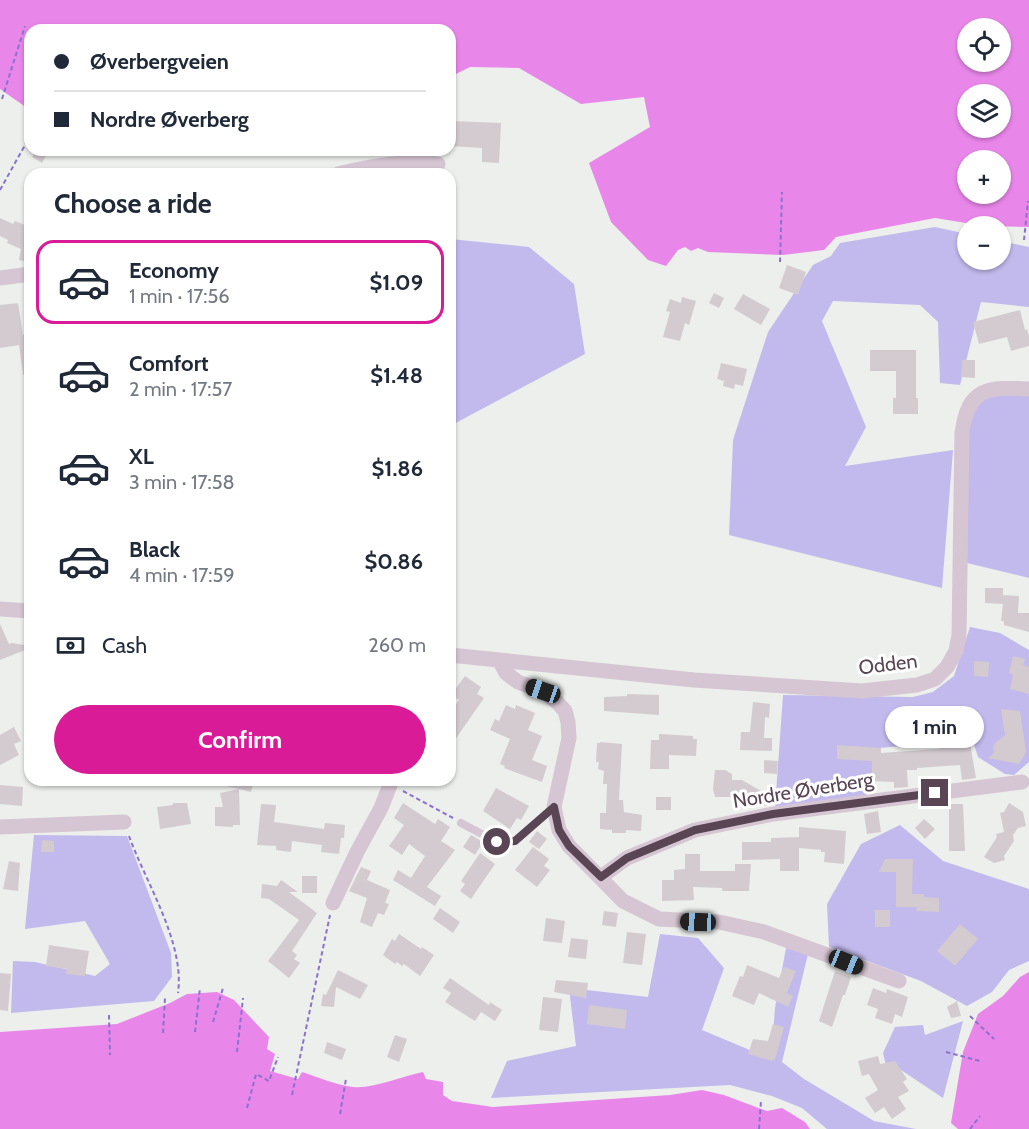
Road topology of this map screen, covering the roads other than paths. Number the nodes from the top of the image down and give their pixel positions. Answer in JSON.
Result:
{"nodes":[{"id":1,"x":438,"y":164,"type":"dead end"},
{"id":2,"x":361,"y":168,"type":"edge"},
{"id":3,"x":24,"y":275,"type":"edge"},
{"id":4,"x":0,"y":278,"type":"edge"},
{"id":5,"x":1029,"y":389,"type":"edge"},
{"id":6,"x":0,"y":609,"type":"edge"},
{"id":7,"x":24,"y":610,"type":"edge"},
{"id":8,"x":456,"y":656,"type":"edge"},
{"id":9,"x":499,"y":660,"type":"junction"},
{"id":10,"x":1022,"y":782,"type":"dead end"},
{"id":11,"x":390,"y":786,"type":"edge"},
{"id":12,"x":554,"y":807,"type":"junction"},
{"id":13,"x":124,"y":822,"type":"road end"},
{"id":14,"x":460,"y":823,"type":"road end"},
{"id":15,"x":0,"y":827,"type":"edge"},
{"id":16,"x":601,"y":877,"type":"junction"},
{"id":17,"x":333,"y":903,"type":"road end"},
{"id":18,"x":899,"y":981,"type":"dead end"}],
"edges":[{"from":1,"to":2,"type":"street"},
{"from":3,"to":4,"type":"street"},
{"from":5,"to":9,"type":"street","name":"Odden"},
{"from":6,"to":7,"type":"street"},
{"from":8,"to":9,"type":"street","name":"Odden"},
{"from":9,"to":12,"type":"street"},
{"from":10,"to":16,"type":"street","name":"Nordre Øverberg"},
{"from":11,"to":17,"type":"street"},
{"from":12,"to":14,"type":"lane"},
{"from":12,"to":16,"type":"street"},
{"from":13,"to":15,"type":"street"},
{"from":16,"to":18,"type":"street"}]}
